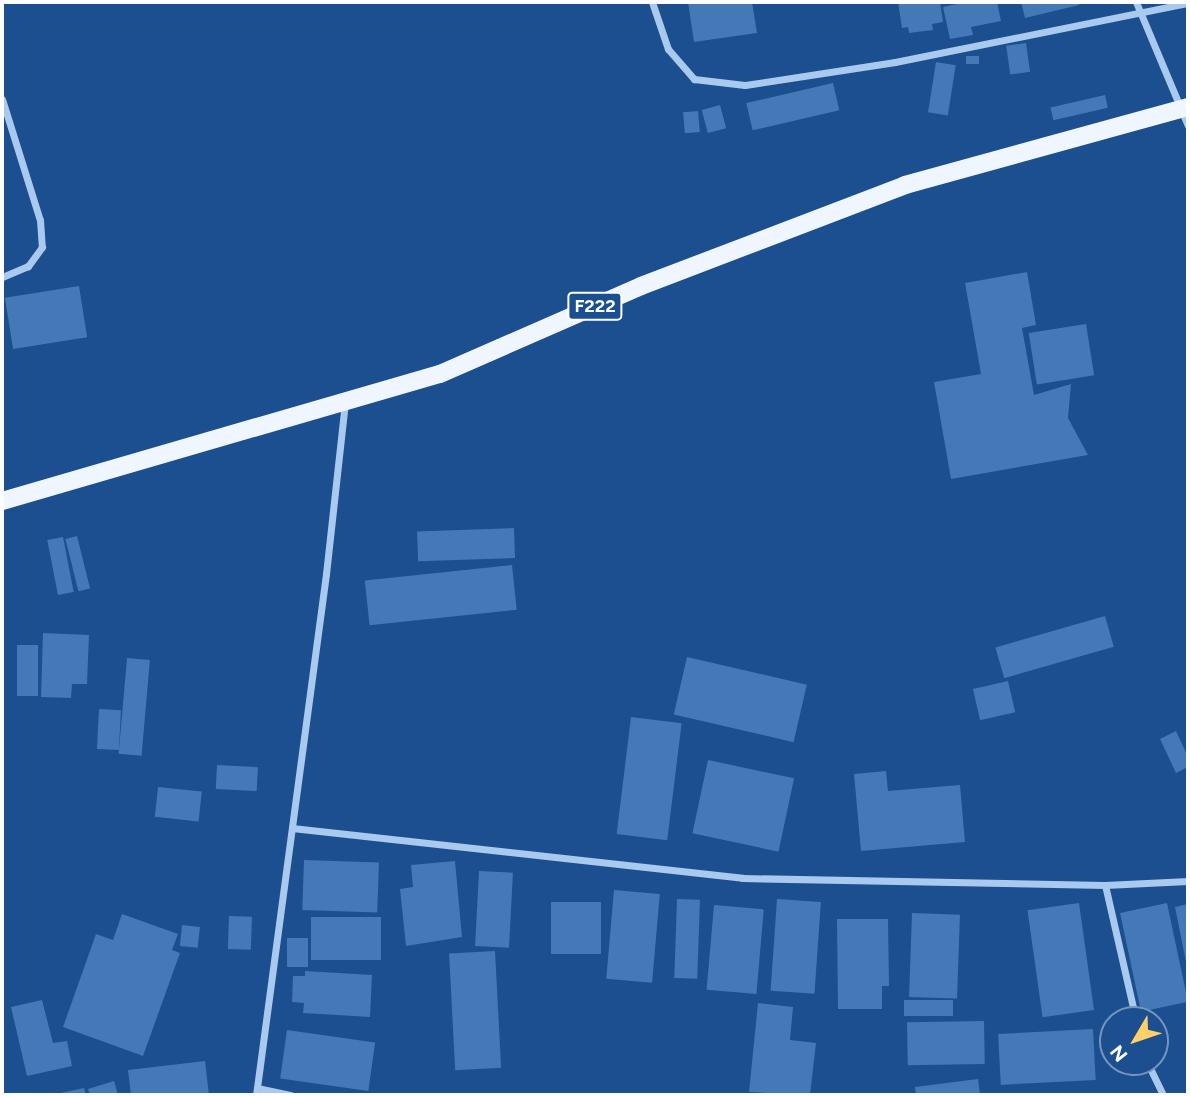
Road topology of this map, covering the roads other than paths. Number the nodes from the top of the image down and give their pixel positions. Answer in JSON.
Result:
{"nodes":[{"id":1,"x":652,"y":2,"type":"edge"},
{"id":2,"x":1188,"y":3,"type":"edge"},
{"id":3,"x":1137,"y":6,"type":"edge"},
{"id":4,"x":2,"y":100,"type":"edge"},
{"id":5,"x":1186,"y":114,"type":"edge"},
{"id":6,"x":2,"y":277,"type":"edge"},
{"id":7,"x":345,"y":402,"type":"junction"},
{"id":8,"x":2,"y":501,"type":"edge"},
{"id":9,"x":292,"y":828,"type":"junction"},
{"id":10,"x":1188,"y":881,"type":"edge"},
{"id":11,"x":1105,"y":885,"type":"junction"},
{"id":12,"x":1133,"y":1006,"type":"edge"},
{"id":13,"x":1154,"y":1076,"type":"edge"},
{"id":14,"x":256,"y":1092,"type":"edge"},
{"id":15,"x":291,"y":1095,"type":"edge"},
{"id":16,"x":1163,"y":1095,"type":"edge"}],
"edges":[{"from":1,"to":3,"type":"street"},
{"from":2,"to":3,"type":"street"},
{"from":3,"to":5,"type":"street"},
{"from":4,"to":6,"type":"street"},
{"from":5,"to":7,"type":"main road","number":"F222"},
{"from":7,"to":8,"type":"main road","number":"F222"},
{"from":7,"to":9,"type":"street"},
{"from":9,"to":11,"type":"street"},
{"from":9,"to":14,"type":"street"},
{"from":10,"to":11,"type":"street"},
{"from":11,"to":12,"type":"street"},
{"from":13,"to":16,"type":"street"},
{"from":14,"to":15,"type":"street"}]}
